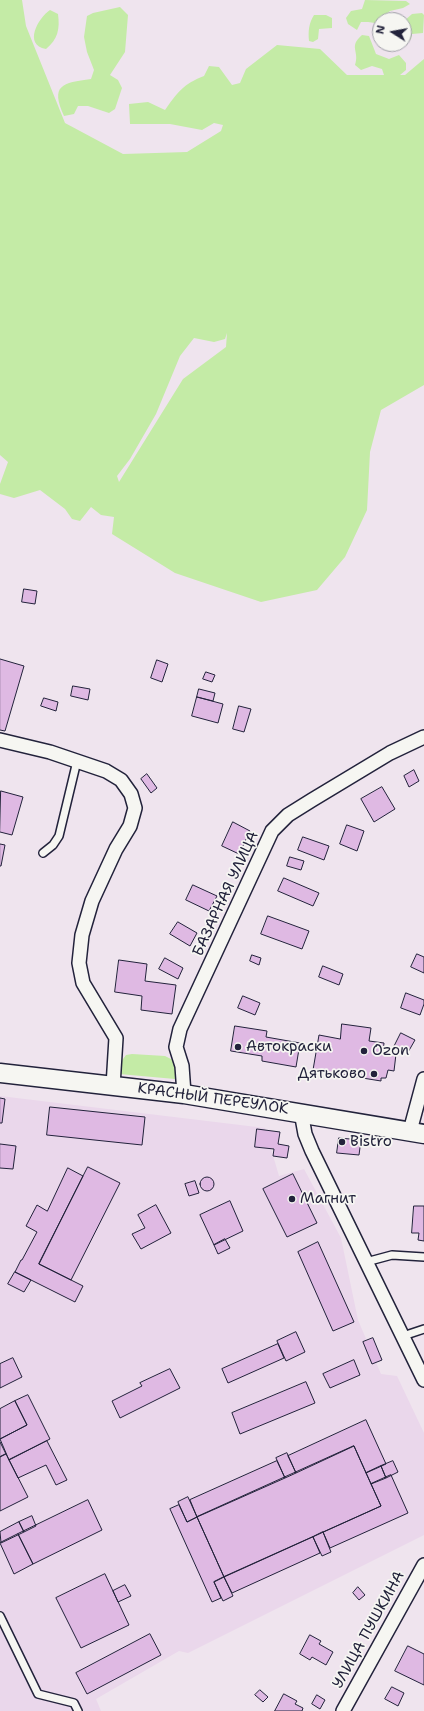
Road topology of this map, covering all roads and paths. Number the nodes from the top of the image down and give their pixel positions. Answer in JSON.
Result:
{"nodes":[{"id":1,"x":424,"y":737,"type":"edge"},
{"id":2,"x":0,"y":740,"type":"edge"},
{"id":3,"x":77,"y":761,"type":"junction"},
{"id":4,"x":43,"y":853,"type":"dead end"},
{"id":5,"x":0,"y":1073,"type":"edge"},
{"id":6,"x":424,"y":1079,"type":"edge"},
{"id":7,"x":113,"y":1086,"type":"junction"},
{"id":8,"x":184,"y":1094,"type":"junction"},
{"id":9,"x":301,"y":1112,"type":"junction"},
{"id":10,"x":417,"y":1133,"type":"edge"},
{"id":11,"x":424,"y":1257,"type":"edge"},
{"id":12,"x":366,"y":1262,"type":"junction"},
{"id":13,"x":424,"y":1329,"type":"edge"},
{"id":14,"x":403,"y":1336,"type":"junction"},
{"id":15,"x":424,"y":1380,"type":"edge"},
{"id":16,"x":424,"y":1565,"type":"edge"},
{"id":17,"x":0,"y":1616,"type":"edge"},
{"id":18,"x":78,"y":1711,"type":"edge"},
{"id":19,"x":343,"y":1711,"type":"edge"}],
"edges":[{"from":1,"to":8,"type":"street","name":"БАЗАРНАЯ УЛИЦА"},
{"from":2,"to":3,"type":"street"},
{"from":3,"to":4,"type":"lane"},
{"from":3,"to":7,"type":"street"},
{"from":5,"to":7,"type":"main road","name":"КРАСНЫЙ ПЕРЕУЛОК"},
{"from":6,"to":10,"type":"street"},
{"from":7,"to":8,"type":"main road","name":"КРАСНЫЙ ПЕРЕУЛОК"},
{"from":8,"to":9,"type":"main road","name":"КРАСНЫЙ ПЕРЕУЛОК"},
{"from":9,"to":10,"type":"main road","name":"КРАСНЫЙ ПЕРЕУЛОК"},
{"from":9,"to":12,"type":"street"},
{"from":11,"to":12,"type":"lane"},
{"from":12,"to":14,"type":"street"},
{"from":13,"to":14,"type":"lane"},
{"from":14,"to":15,"type":"street"},
{"from":16,"to":19,"type":"street","name":"УЛИЦА ПУШКИНА"},
{"from":17,"to":18,"type":"lane"}]}
